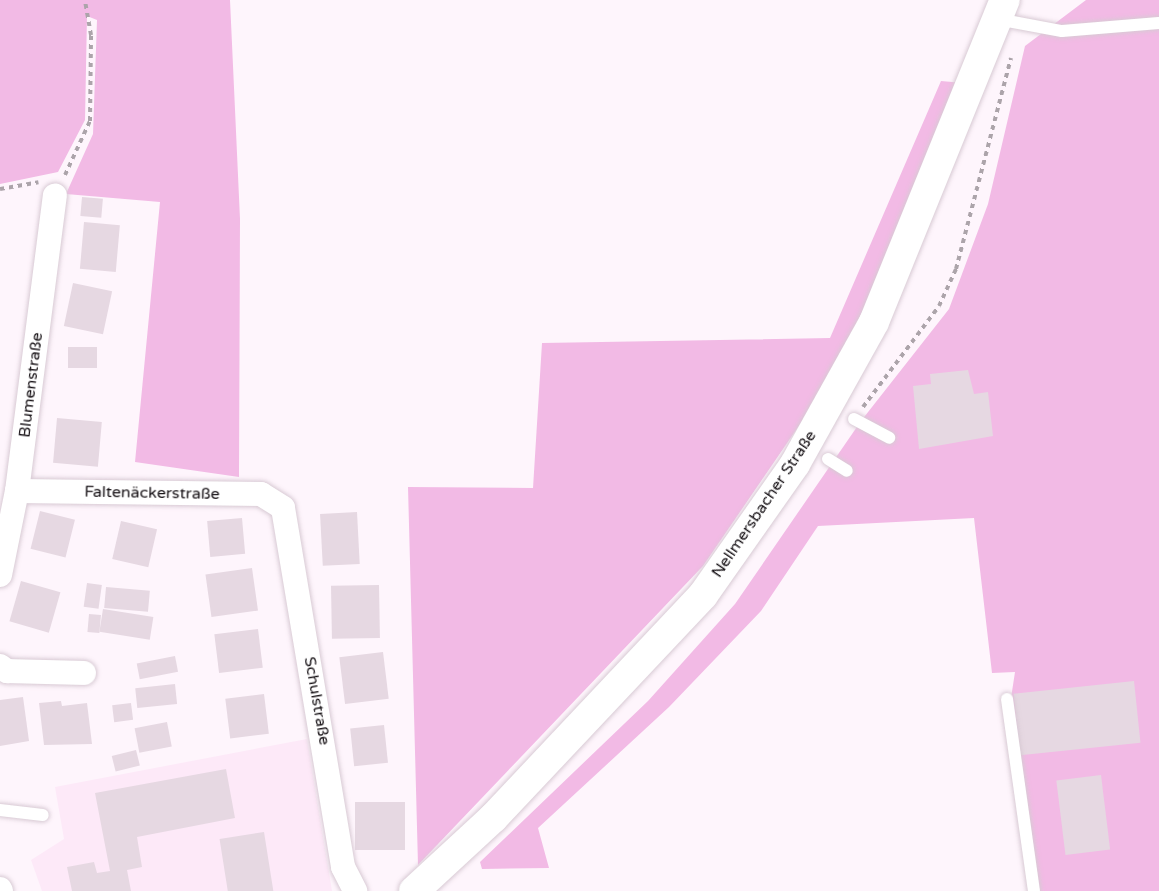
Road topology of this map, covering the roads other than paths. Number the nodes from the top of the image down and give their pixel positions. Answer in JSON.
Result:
{"nodes":[{"id":1,"x":1000,"y":10,"type":"edge"},
{"id":2,"x":1159,"y":23,"type":"edge"},
{"id":3,"x":56,"y":195,"type":"road end"},
{"id":4,"x":854,"y":418,"type":"dead end"},
{"id":5,"x":889,"y":438,"type":"dead end"},
{"id":6,"x":828,"y":459,"type":"dead end"},
{"id":7,"x":847,"y":471,"type":"dead end"},
{"id":8,"x":17,"y":491,"type":"junction"},
{"id":9,"x":283,"y":508,"type":"joint"},
{"id":10,"x":0,"y":575,"type":"edge"},
{"id":11,"x":0,"y":666,"type":"edge"},
{"id":12,"x":84,"y":673,"type":"dead end"},
{"id":13,"x":1007,"y":699,"type":"dead end"},
{"id":14,"x":0,"y":810,"type":"edge"},
{"id":15,"x":43,"y":815,"type":"dead end"},
{"id":16,"x":355,"y":891,"type":"edge"},
{"id":17,"x":414,"y":891,"type":"edge"},
{"id":18,"x":1034,"y":891,"type":"edge"}],
"edges":[{"from":1,"to":2,"type":"lane"},
{"from":1,"to":17,"type":"street","name":"Nellmersbacher Straße"},
{"from":3,"to":8,"type":"street","name":"Blumenstraße"},
{"from":4,"to":5,"type":"lane"},
{"from":6,"to":7,"type":"lane"},
{"from":8,"to":9,"type":"street","name":"Faltenäckerstraße"},
{"from":8,"to":10,"type":"street","name":"Blumenstraße"},
{"from":9,"to":16,"type":"street","name":"Schulstraße"},
{"from":11,"to":12,"type":"street"},
{"from":13,"to":18,"type":"lane"},
{"from":14,"to":15,"type":"lane"}]}
